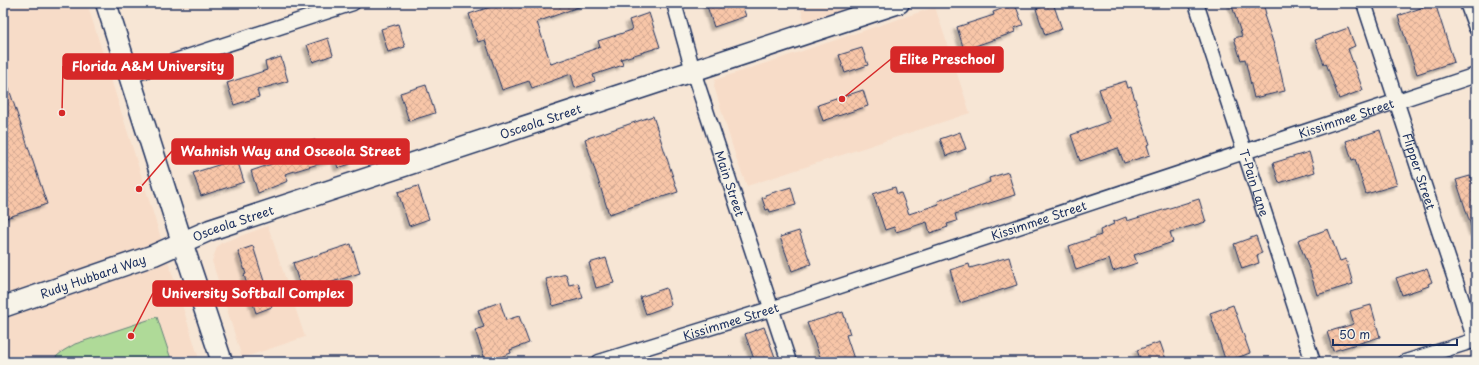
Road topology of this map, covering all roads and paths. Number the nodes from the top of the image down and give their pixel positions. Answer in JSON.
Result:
{"nodes":[{"id":1,"x":106,"y":3,"type":"edge"},
{"id":2,"x":353,"y":3,"type":"edge"},
{"id":3,"x":674,"y":3,"type":"edge"},
{"id":4,"x":899,"y":3,"type":"edge"},
{"id":5,"x":1196,"y":3,"type":"edge"},
{"id":6,"x":1364,"y":3,"type":"edge"},
{"id":7,"x":1468,"y":3,"type":"edge"},
{"id":8,"x":1476,"y":28,"type":"edge"},
{"id":9,"x":692,"y":71,"type":"junction"},
{"id":10,"x":1476,"y":75,"type":"edge"},
{"id":11,"x":129,"y":76,"type":"junction"},
{"id":12,"x":1396,"y":102,"type":"junction"},
{"id":13,"x":1246,"y":151,"type":"junction"},
{"id":14,"x":182,"y":242,"type":"junction"},
{"id":15,"x":3,"y":307,"type":"edge"},
{"id":16,"x":771,"y":308,"type":"junction"},
{"id":17,"x":1476,"y":340,"type":"edge"},
{"id":18,"x":222,"y":362,"type":"edge"},
{"id":19,"x":599,"y":362,"type":"edge"},
{"id":20,"x":789,"y":362,"type":"edge"},
{"id":21,"x":1313,"y":362,"type":"edge"},
{"id":22,"x":1406,"y":362,"type":"edge"}],
"edges":[{"from":1,"to":11,"type":"street"},
{"from":2,"to":11,"type":"street"},
{"from":3,"to":9,"type":"street","name":"Main Street"},
{"from":4,"to":9,"type":"street","name":"Osceola Street"},
{"from":5,"to":13,"type":"street","name":"T-Pain Lane"},
{"from":6,"to":12,"type":"street","name":"Flipper Street"},
{"from":7,"to":8,"type":"street"},
{"from":9,"to":14,"type":"street","name":"Osceola Street"},
{"from":9,"to":16,"type":"street","name":"Main Street"},
{"from":10,"to":12,"type":"street","name":"Kissimmee Street"},
{"from":11,"to":14,"type":"street"},
{"from":12,"to":13,"type":"street","name":"Kissimmee Street"},
{"from":12,"to":17,"type":"street","name":"Flipper Street"},
{"from":13,"to":16,"type":"street","name":"Kissimmee Street"},
{"from":13,"to":21,"type":"street","name":"T-Pain Lane"},
{"from":14,"to":15,"type":"street","name":"Rudy Hubbard Way"},
{"from":14,"to":18,"type":"street"},
{"from":16,"to":19,"type":"street","name":"Kissimmee Street"},
{"from":16,"to":20,"type":"street","name":"Main Street"},
{"from":17,"to":22,"type":"street"}]}
